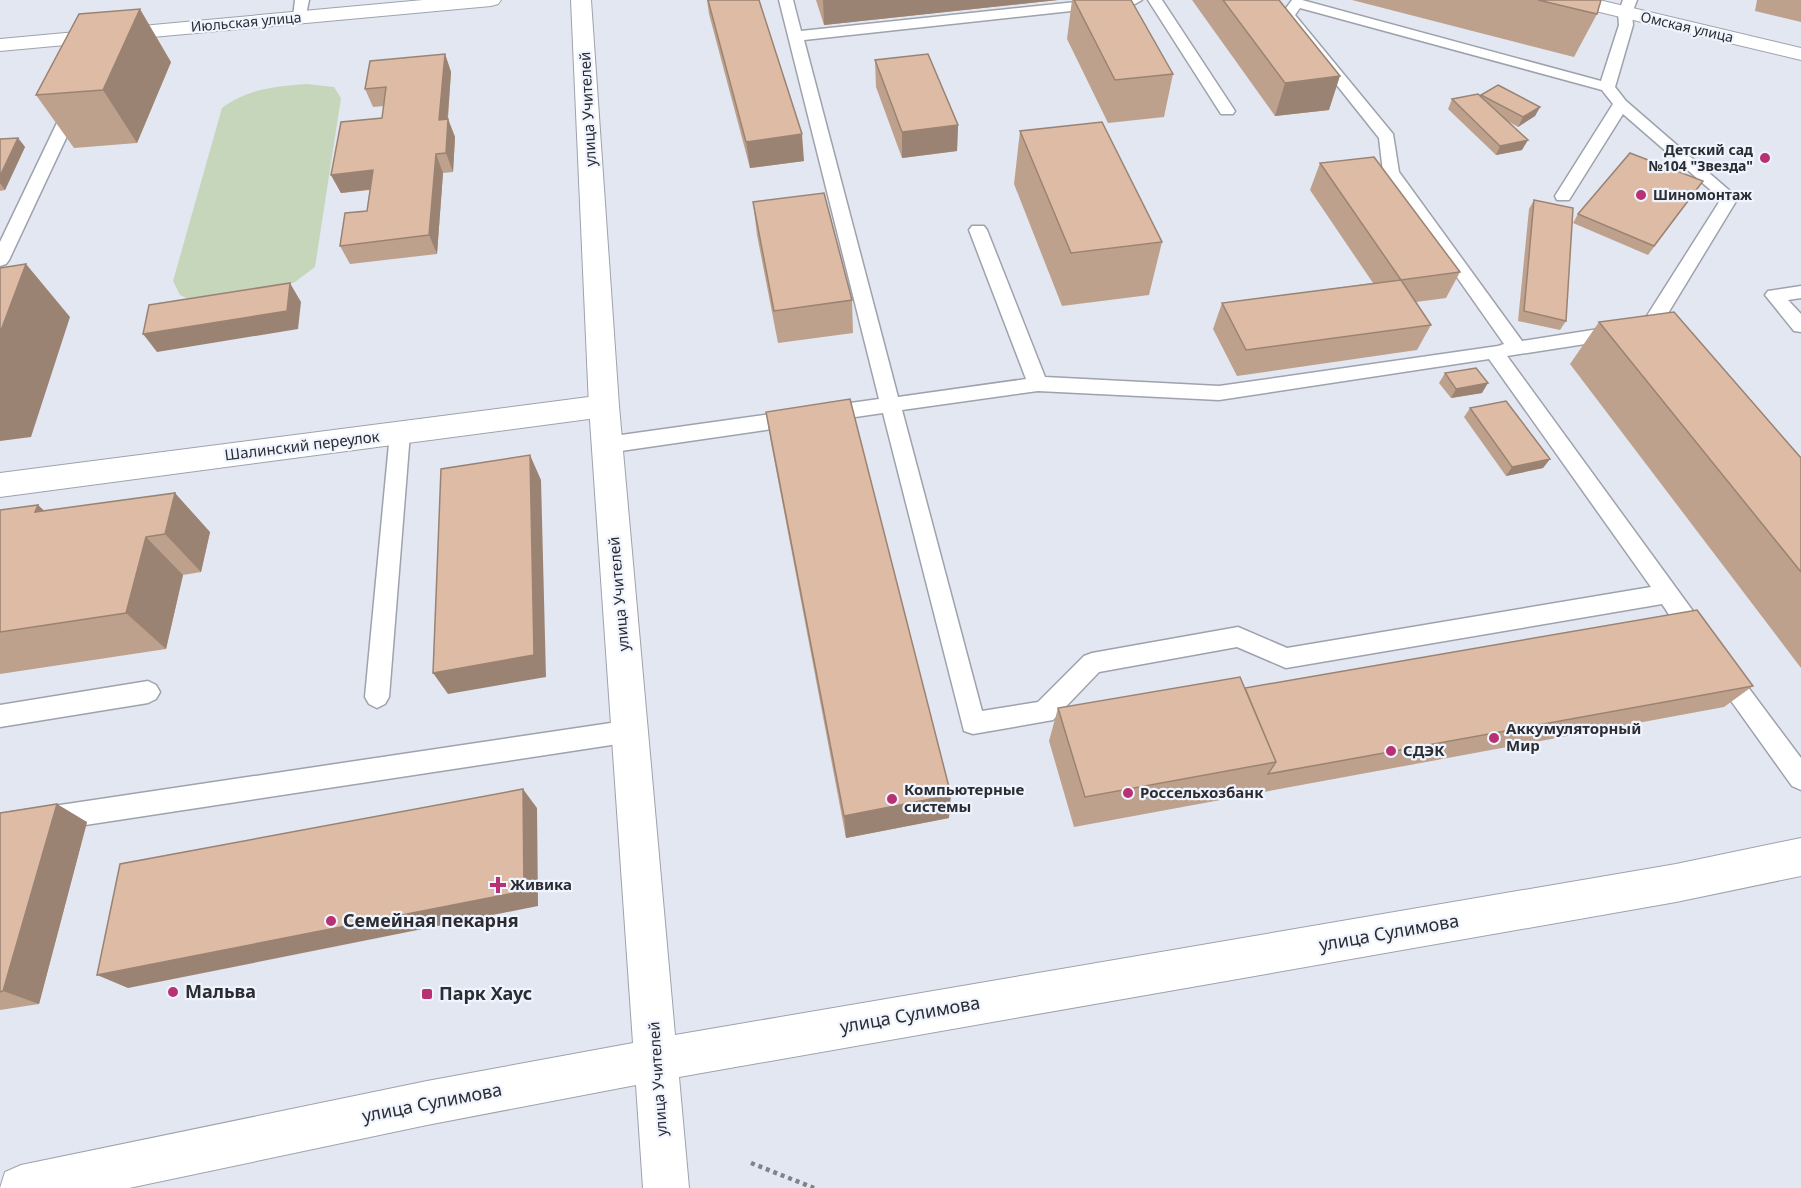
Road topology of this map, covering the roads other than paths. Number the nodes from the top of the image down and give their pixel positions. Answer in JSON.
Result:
{"nodes":[{"id":1,"x":491,"y":0,"type":"edge"},
{"id":2,"x":581,"y":0,"type":"edge"},
{"id":3,"x":786,"y":0,"type":"edge"},
{"id":4,"x":1135,"y":0,"type":"edge"},
{"id":5,"x":1155,"y":0,"type":"edge"},
{"id":6,"x":1573,"y":0,"type":"edge"},
{"id":7,"x":1628,"y":6,"type":"edge"},
{"id":8,"x":301,"y":9,"type":"edge"},
{"id":9,"x":107,"y":35,"type":"junction"},
{"id":10,"x":796,"y":36,"type":"junction"},
{"id":11,"x":0,"y":45,"type":"edge"},
{"id":12,"x":97,"y":54,"type":"edge"},
{"id":13,"x":1801,"y":54,"type":"edge"},
{"id":14,"x":82,"y":86,"type":"edge"},
{"id":15,"x":1607,"y":87,"type":"junction"},
{"id":16,"x":1621,"y":105,"type":"junction"},
{"id":17,"x":1227,"y":111,"type":"dead end"},
{"id":18,"x":1563,"y":196,"type":"dead end"},
{"id":19,"x":21,"y":214,"type":"junction"},
{"id":20,"x":0,"y":217,"type":"edge"},
{"id":21,"x":978,"y":230,"type":"dead end"},
{"id":22,"x":0,"y":260,"type":"edge"},
{"id":23,"x":1801,"y":292,"type":"edge"},
{"id":24,"x":1801,"y":326,"type":"edge"},
{"id":25,"x":1518,"y":349,"type":"junction"},
{"id":26,"x":1494,"y":352,"type":"junction"},
{"id":27,"x":1038,"y":384,"type":"junction"},
{"id":28,"x":891,"y":404,"type":"junction"},
{"id":29,"x":604,"y":406,"type":"junction"},
{"id":30,"x":400,"y":433,"type":"junction"},
{"id":31,"x":607,"y":445,"type":"junction"},
{"id":32,"x":0,"y":486,"type":"edge"},
{"id":33,"x":1667,"y":594,"type":"junction"},
{"id":34,"x":148,"y":692,"type":"dead end"},
{"id":35,"x":377,"y":697,"type":"dead end"},
{"id":36,"x":0,"y":716,"type":"edge"},
{"id":37,"x":631,"y":731,"type":"junction"},
{"id":38,"x":1801,"y":778,"type":"edge"},
{"id":39,"x":0,"y":826,"type":"edge"},
{"id":40,"x":1801,"y":857,"type":"edge"},
{"id":41,"x":657,"y":1060,"type":"junction"},
{"id":42,"x":21,"y":1188,"type":"edge"},
{"id":43,"x":666,"y":1188,"type":"edge"}],
"edges":[{"from":1,"to":8,"type":"street","name":"Июльская улица"},
{"from":2,"to":29,"type":"street","name":"улица Учителей"},
{"from":3,"to":10,"type":"lane"},
{"from":4,"to":10,"type":"lane"},
{"from":5,"to":17,"type":"lane"},
{"from":6,"to":7,"type":"street","name":"Омская улица"},
{"from":7,"to":13,"type":"street","name":"Омская улица"},
{"from":7,"to":15,"type":"lane"},
{"from":8,"to":9,"type":"street","name":"Июльская улица"},
{"from":9,"to":11,"type":"street","name":"Июльская улица"},
{"from":9,"to":12,"type":"lane"},
{"from":10,"to":28,"type":"lane"},
{"from":14,"to":19,"type":"lane"},
{"from":15,"to":16,"type":"lane"},
{"from":15,"to":25,"type":"lane"},
{"from":16,"to":18,"type":"lane"},
{"from":16,"to":25,"type":"lane"},
{"from":19,"to":20,"type":"lane"},
{"from":19,"to":22,"type":"lane"},
{"from":21,"to":27,"type":"lane"},
{"from":23,"to":24,"type":"lane"},
{"from":25,"to":26,"type":"lane"},
{"from":26,"to":27,"type":"lane"},
{"from":26,"to":33,"type":"lane"},
{"from":27,"to":28,"type":"lane"},
{"from":28,"to":31,"type":"lane"},
{"from":28,"to":33,"type":"lane"},
{"from":29,"to":30,"type":"street","name":"Шалинский переулок"},
{"from":29,"to":31,"type":"street","name":"улица Учителей"},
{"from":30,"to":32,"type":"street","name":"Шалинский переулок"},
{"from":30,"to":35,"type":"lane"},
{"from":31,"to":37,"type":"street","name":"улица Учителей"},
{"from":33,"to":38,"type":"lane"},
{"from":34,"to":36,"type":"lane"},
{"from":37,"to":39,"type":"lane"},
{"from":37,"to":41,"type":"street","name":"улица Учителей"},
{"from":40,"to":41,"type":"street","name":"улица Сулимова"},
{"from":41,"to":42,"type":"street","name":"улица Сулимова"},
{"from":41,"to":43,"type":"street","name":"улица Учителей"}]}
